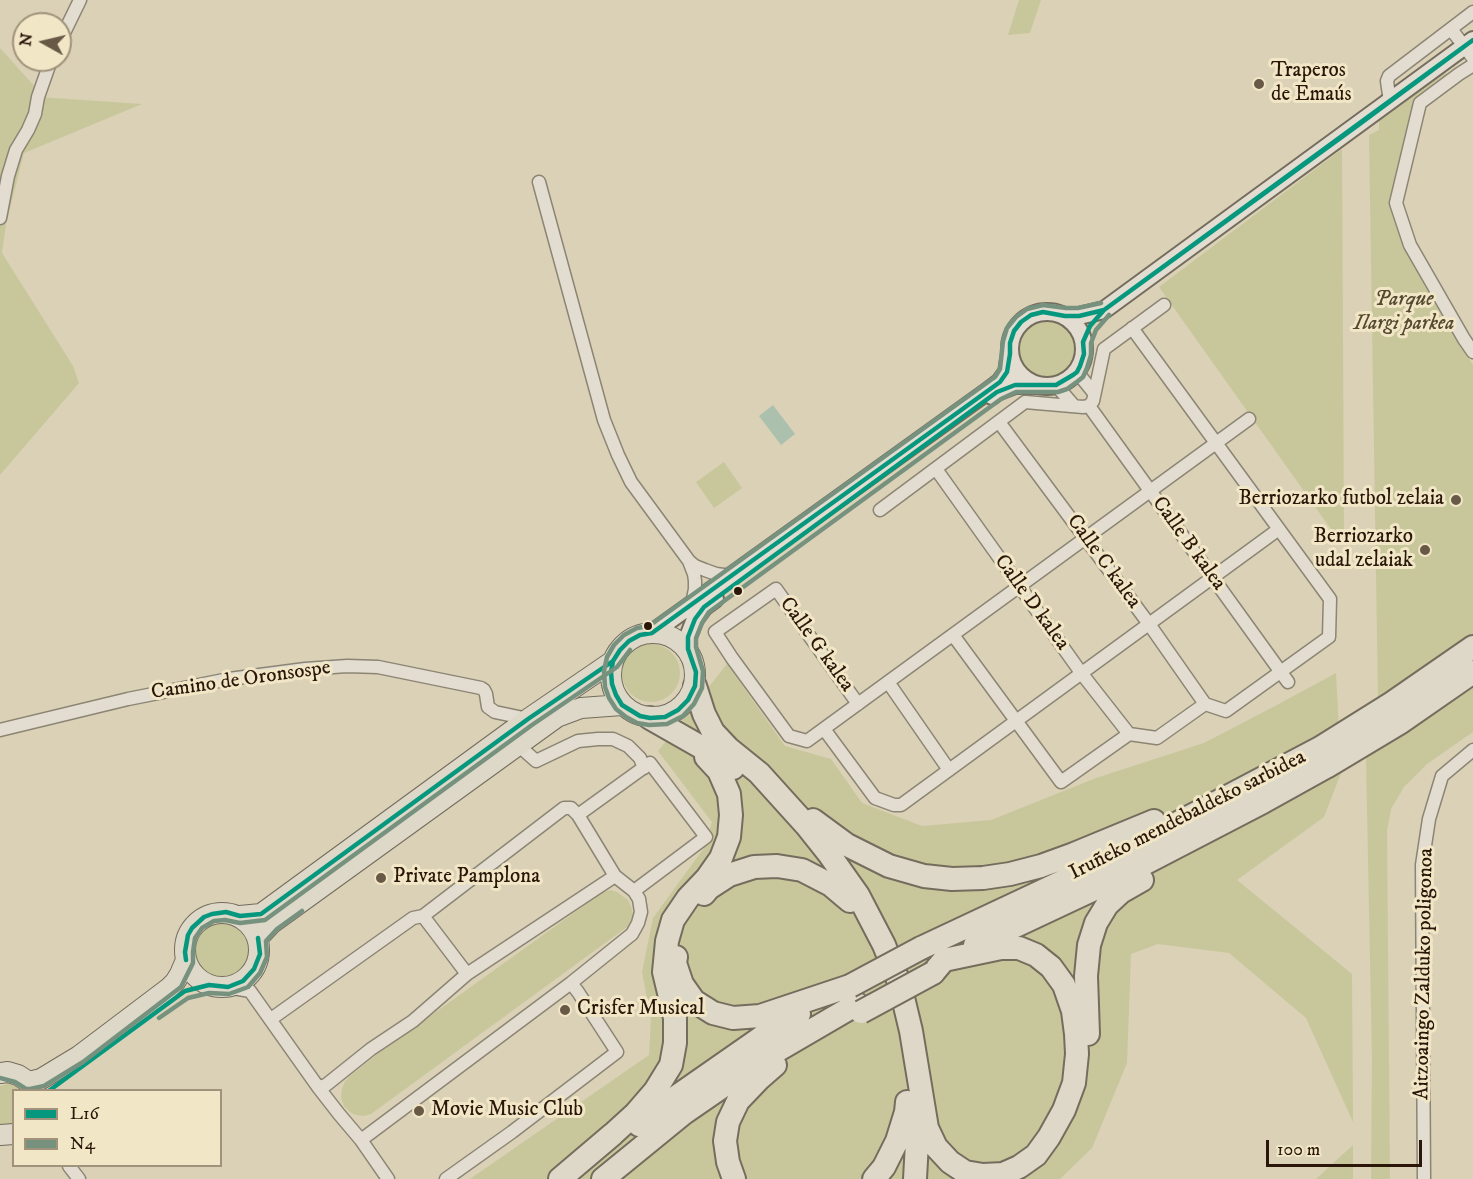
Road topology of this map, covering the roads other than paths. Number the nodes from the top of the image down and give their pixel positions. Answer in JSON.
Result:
{"nodes":[{"id":1,"x":80,"y":0,"type":"edge"},
{"id":2,"x":1473,"y":12,"type":"edge"},
{"id":3,"x":72,"y":16,"type":"edge"},
{"id":4,"x":1451,"y":29,"type":"junction"},
{"id":5,"x":1470,"y":48,"type":"edge"},
{"id":6,"x":1473,"y":65,"type":"edge"},
{"id":7,"x":47,"y":72,"type":"edge"},
{"id":8,"x":1390,"y":102,"type":"junction"},
{"id":9,"x":539,"y":182,"type":"dead end"},
{"id":10,"x":0,"y":218,"type":"edge"},
{"id":11,"x":1164,"y":305,"type":"dead end"},
{"id":12,"x":1104,"y":310,"type":"junction"},
{"id":13,"x":1065,"y":316,"type":"junction"},
{"id":14,"x":1132,"y":328,"type":"junction"},
{"id":15,"x":1083,"y":342,"type":"junction"},
{"id":16,"x":1473,"y":352,"type":"edge"},
{"id":17,"x":1010,"y":354,"type":"junction"},
{"id":18,"x":1077,"y":372,"type":"junction"},
{"id":19,"x":1039,"y":385,"type":"junction"},
{"id":20,"x":1056,"y":385,"type":"junction"},
{"id":21,"x":1095,"y":393,"type":"junction"},
{"id":22,"x":1074,"y":406,"type":"junction"},
{"id":23,"x":1089,"y":406,"type":"junction"},
{"id":24,"x":1249,"y":419,"type":"dead end"},
{"id":25,"x":999,"y":422,"type":"junction"},
{"id":26,"x":1216,"y":443,"type":"junction"},
{"id":27,"x":936,"y":469,"type":"junction"},
{"id":28,"x":1151,"y":491,"type":"junction"},
{"id":29,"x":880,"y":510,"type":"dead end"},
{"id":30,"x":1279,"y":529,"type":"junction"},
{"id":31,"x":1085,"y":538,"type":"junction"},
{"id":32,"x":689,"y":561,"type":"junction"},
{"id":33,"x":731,"y":576,"type":"junction"},
{"id":34,"x":1212,"y":577,"type":"junction"},
{"id":35,"x":1019,"y":587,"type":"junction"},
{"id":36,"x":692,"y":604,"type":"junction"},
{"id":37,"x":1149,"y":624,"type":"junction"},
{"id":38,"x":652,"y":633,"type":"junction"},
{"id":39,"x":953,"y":635,"type":"junction"},
{"id":40,"x":1473,"y":646,"type":"edge"},
{"id":41,"x":688,"y":649,"type":"junction"},
{"id":42,"x":614,"y":661,"type":"junction"},
{"id":43,"x":1473,"y":672,"type":"edge"},
{"id":44,"x":1082,"y":674,"type":"junction"},
{"id":45,"x":1284,"y":677,"type":"junction"},
{"id":46,"x":888,"y":682,"type":"junction"},
{"id":47,"x":694,"y":686,"type":"junction"},
{"id":48,"x":858,"y":704,"type":"junction"},
{"id":49,"x":1205,"y":704,"type":"junction"},
{"id":50,"x":622,"y":705,"type":"junction"},
{"id":51,"x":1396,"y":713,"type":"junction"},
{"id":52,"x":650,"y":718,"type":"junction"},
{"id":53,"x":528,"y":719,"type":"junction"},
{"id":54,"x":1016,"y":721,"type":"junction"},
{"id":55,"x":824,"y":729,"type":"junction"},
{"id":56,"x":0,"y":730,"type":"edge"},
{"id":57,"x":1129,"y":734,"type":"junction"},
{"id":58,"x":691,"y":740,"type":"junction"},
{"id":59,"x":519,"y":745,"type":"junction"},
{"id":60,"x":1473,"y":750,"type":"edge"},
{"id":61,"x":1323,"y":757,"type":"junction"},
{"id":62,"x":644,"y":768,"type":"junction"},
{"id":63,"x":1280,"y":769,"type":"junction"},
{"id":64,"x":949,"y":770,"type":"junction"},
{"id":65,"x":759,"y":773,"type":"junction"},
{"id":66,"x":1263,"y":802,"type":"junction"},
{"id":67,"x":578,"y":815,"type":"junction"},
{"id":68,"x":615,"y":876,"type":"junction"},
{"id":69,"x":634,"y":891,"type":"junction"},
{"id":70,"x":850,"y":901,"type":"junction"},
{"id":71,"x":240,"y":916,"type":"junction"},
{"id":72,"x":423,"y":916,"type":"junction"},
{"id":73,"x":258,"y":938,"type":"junction"},
{"id":74,"x":186,"y":960,"type":"junction"},
{"id":75,"x":932,"y":962,"type":"junction"},
{"id":76,"x":467,"y":974,"type":"junction"},
{"id":77,"x":571,"y":983,"type":"junction"},
{"id":78,"x":219,"y":986,"type":"junction"},
{"id":79,"x":856,"y":1001,"type":"junction"},
{"id":80,"x":271,"y":1019,"type":"junction"},
{"id":81,"x":905,"y":1035,"type":"junction"},
{"id":82,"x":4,"y":1073,"type":"edge"},
{"id":83,"x":31,"y":1086,"type":"edge"},
{"id":84,"x":318,"y":1087,"type":"junction"},
{"id":85,"x":51,"y":1089,"type":"edge"},
{"id":86,"x":922,"y":1100,"type":"junction"},
{"id":87,"x":12,"y":1136,"type":"edge"},
{"id":88,"x":361,"y":1140,"type":"junction"},
{"id":89,"x":0,"y":1145,"type":"edge"},
{"id":90,"x":70,"y":1167,"type":"edge"},
{"id":91,"x":79,"y":1179,"type":"edge"},
{"id":92,"x":388,"y":1179,"type":"edge"},
{"id":93,"x":446,"y":1179,"type":"edge"},
{"id":94,"x":560,"y":1179,"type":"edge"},
{"id":95,"x":574,"y":1179,"type":"edge"},
{"id":96,"x":603,"y":1179,"type":"edge"},
{"id":97,"x":734,"y":1179,"type":"edge"},
{"id":98,"x":874,"y":1179,"type":"edge"},
{"id":99,"x":915,"y":1179,"type":"edge"},
{"id":100,"x":921,"y":1179,"type":"edge"},
{"id":101,"x":1025,"y":1179,"type":"edge"},
{"id":102,"x":1424,"y":1179,"type":"edge"}],
"edges":[{"from":1,"to":3,"type":"street"},
{"from":2,"to":4,"type":"street"},
{"from":4,"to":5,"type":"street"},
{"from":4,"to":8,"type":"street"},
{"from":5,"to":8,"type":"main road"},
{"from":6,"to":16,"type":"street"},
{"from":7,"to":10,"type":"street"},
{"from":8,"to":12,"type":"main road"},
{"from":9,"to":32,"type":"street"},
{"from":11,"to":14,"type":"street"},
{"from":12,"to":13,"type":"main road"},
{"from":12,"to":15,"type":"main road"},
{"from":13,"to":15,"type":"main road"},
{"from":13,"to":17,"type":"main road"},
{"from":14,"to":21,"type":"street"},
{"from":14,"to":26,"type":"street"},
{"from":15,"to":18,"type":"main road"},
{"from":17,"to":19,"type":"main road"},
{"from":17,"to":33,"type":"main road"},
{"from":18,"to":20,"type":"main road"},
{"from":18,"to":21,"type":"street"},
{"from":19,"to":20,"type":"main road"},
{"from":19,"to":41,"type":"main road"},
{"from":20,"to":22,"type":"street"},
{"from":21,"to":23,"type":"street"},
{"from":22,"to":23,"type":"street"},
{"from":22,"to":25,"type":"street"},
{"from":23,"to":28,"type":"street","name":"Calle B kalea"},
{"from":24,"to":26,"type":"street"},
{"from":25,"to":27,"type":"street"},
{"from":25,"to":31,"type":"street","name":"Calle C kalea"},
{"from":26,"to":28,"type":"street"},
{"from":26,"to":30,"type":"street"},
{"from":27,"to":29,"type":"street"},
{"from":27,"to":35,"type":"street","name":"Calle D kalea"},
{"from":28,"to":31,"type":"street"},
{"from":28,"to":34,"type":"street","name":"Calle B kalea"},
{"from":30,"to":34,"type":"street"},
{"from":30,"to":45,"type":"street"},
{"from":31,"to":35,"type":"street"},
{"from":31,"to":37,"type":"street","name":"Calle C kalea"},
{"from":32,"to":33,"type":"street"},
{"from":32,"to":36,"type":"street"},
{"from":33,"to":36,"type":"main road"},
{"from":34,"to":37,"type":"street"},
{"from":34,"to":45,"type":"street","name":"Calle B kalea"},
{"from":35,"to":39,"type":"street"},
{"from":35,"to":44,"type":"street","name":"Calle D kalea"},
{"from":36,"to":38,"type":"main road"},
{"from":37,"to":44,"type":"street"},
{"from":37,"to":49,"type":"street","name":"Calle C kalea"},
{"from":38,"to":41,"type":"highway"},
{"from":38,"to":42,"type":"highway"},
{"from":39,"to":46,"type":"street"},
{"from":39,"to":54,"type":"street"},
{"from":40,"to":51,"type":"highway","name":"Iruñeko mendebaldeko sarbidea"},
{"from":41,"to":47,"type":"highway"},
{"from":42,"to":50,"type":"highway"},
{"from":42,"to":53,"type":"highway"},
{"from":43,"to":51,"type":"highway","name":"Iruñeko mendebaldeko sarbidea"},
{"from":44,"to":54,"type":"street"},
{"from":44,"to":57,"type":"street","name":"Calle D kalea"},
{"from":45,"to":49,"type":"street"},
{"from":46,"to":48,"type":"street"},
{"from":46,"to":64,"type":"street"},
{"from":47,"to":52,"type":"highway"},
{"from":47,"to":65,"type":"highway"},
{"from":48,"to":55,"type":"street"},
{"from":48,"to":55,"type":"street","name":"Calle G kalea"},
{"from":49,"to":57,"type":"street"},
{"from":50,"to":52,"type":"highway"},
{"from":50,"to":59,"type":"highway"},
{"from":51,"to":61,"type":"highway","name":"Iruñeko mendebaldeko sarbidea"},
{"from":52,"to":58,"type":"highway"},
{"from":53,"to":56,"type":"street","name":"Camino de Oronsospe"},
{"from":53,"to":71,"type":"highway"},
{"from":54,"to":57,"type":"street"},
{"from":54,"to":64,"type":"street"},
{"from":55,"to":64,"type":"street"},
{"from":58,"to":70,"type":"highway"},
{"from":58,"to":94,"type":"highway"},
{"from":59,"to":62,"type":"street"},
{"from":59,"to":73,"type":"highway"},
{"from":60,"to":102,"type":"street","name":"Aitzoaingo Zalduko poligonoa"},
{"from":61,"to":63,"type":"highway","name":"Iruñeko mendebaldeko sarbidea"},
{"from":61,"to":66,"type":"highway","name":"Iruñeko mendebaldeko sarbidea"},
{"from":62,"to":67,"type":"street"},
{"from":62,"to":69,"type":"street"},
{"from":63,"to":65,"type":"highway"},
{"from":63,"to":75,"type":"highway","name":"Iruñeko mendebaldeko sarbidea"},
{"from":65,"to":86,"type":"highway"},
{"from":66,"to":75,"type":"highway","name":"Iruñeko mendebaldeko sarbidea"},
{"from":66,"to":101,"type":"highway"},
{"from":67,"to":68,"type":"street"},
{"from":67,"to":72,"type":"street"},
{"from":68,"to":69,"type":"street"},
{"from":68,"to":76,"type":"street"},
{"from":69,"to":77,"type":"street"},
{"from":70,"to":79,"type":"highway"},
{"from":70,"to":81,"type":"highway"},
{"from":71,"to":73,"type":"highway"},
{"from":71,"to":74,"type":"highway"},
{"from":72,"to":76,"type":"street"},
{"from":72,"to":80,"type":"street"},
{"from":73,"to":78,"type":"highway"},
{"from":74,"to":78,"type":"highway"},
{"from":74,"to":83,"type":"highway"},
{"from":75,"to":79,"type":"highway","name":"Iruñeko mendebaldeko sarbidea","bridge":true},
{"from":75,"to":86,"type":"highway"},
{"from":76,"to":84,"type":"street"},
{"from":77,"to":88,"type":"street"},
{"from":77,"to":93,"type":"street"},
{"from":78,"to":80,"type":"street"},
{"from":78,"to":85,"type":"highway"},
{"from":79,"to":95,"type":"highway"},
{"from":79,"to":96,"type":"highway"},
{"from":79,"to":97,"type":"highway"},
{"from":80,"to":84,"type":"street"},
{"from":81,"to":98,"type":"highway"},
{"from":81,"to":99,"type":"highway"},
{"from":82,"to":83,"type":"highway"},
{"from":84,"to":88,"type":"street"},
{"from":86,"to":100,"type":"highway"},
{"from":87,"to":89,"type":"street"},
{"from":88,"to":92,"type":"street"},
{"from":90,"to":91,"type":"street"}]}
